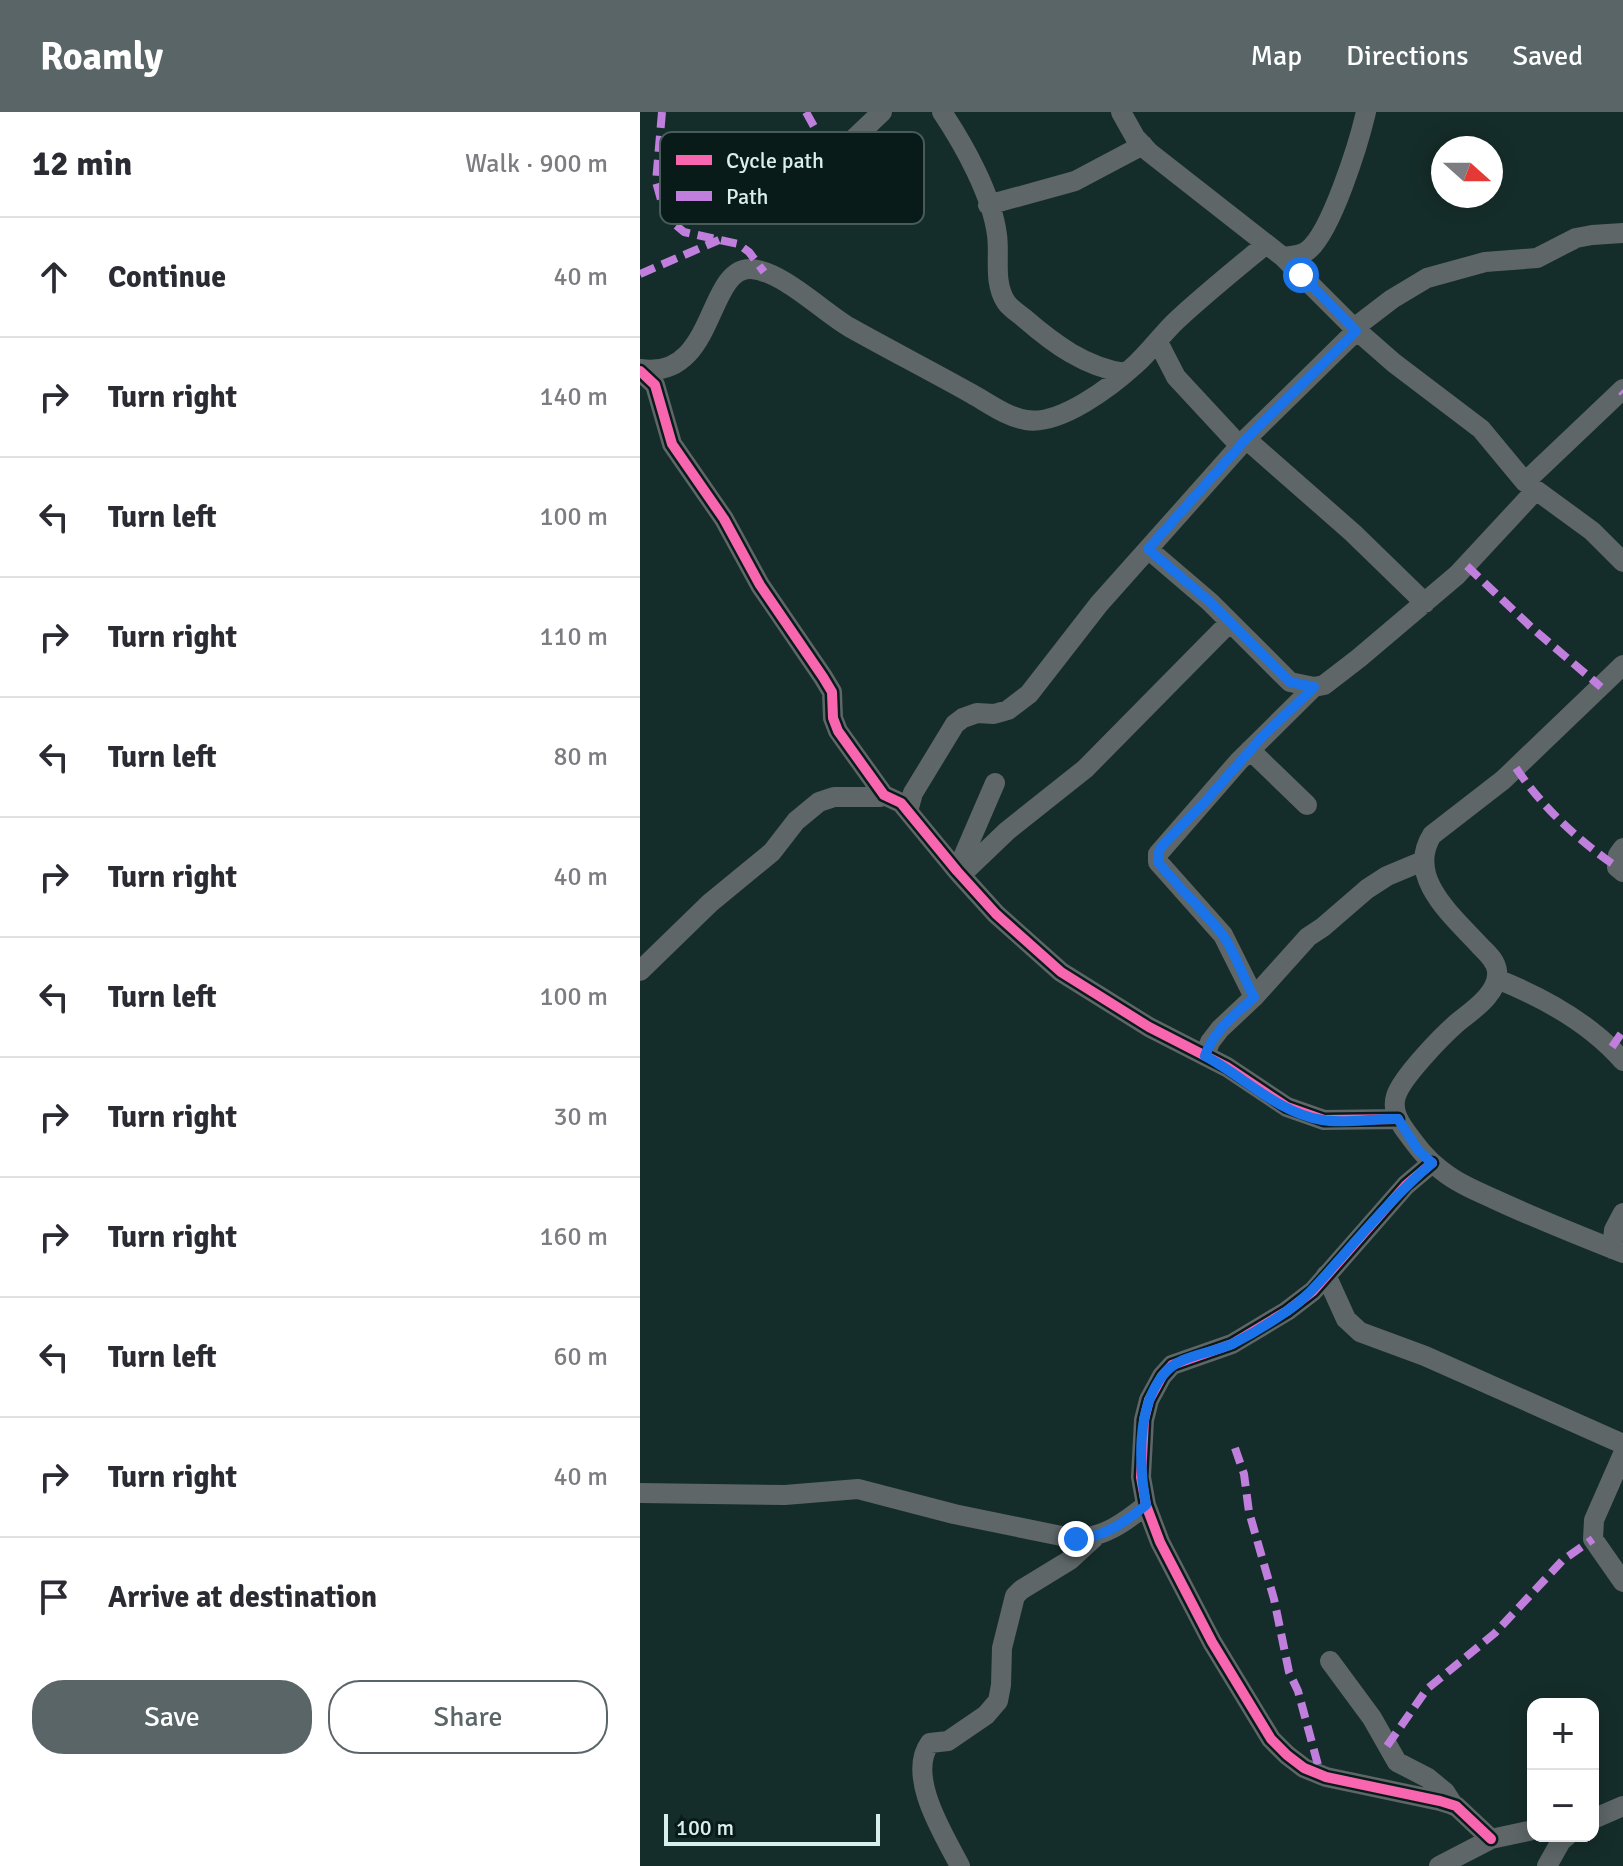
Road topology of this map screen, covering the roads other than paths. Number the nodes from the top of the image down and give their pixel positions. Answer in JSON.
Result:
{"nodes":[{"id":1,"x":882,"y":112,"type":"edge"},
{"id":2,"x":942,"y":112,"type":"edge"},
{"id":3,"x":1121,"y":112,"type":"edge"},
{"id":4,"x":1366,"y":112,"type":"edge"},
{"id":5,"x":861,"y":132,"type":"edge"},
{"id":6,"x":1143,"y":145,"type":"junction"},
{"id":7,"x":988,"y":205,"type":"junction"},
{"id":8,"x":1623,"y":233,"type":"edge"},
{"id":9,"x":1265,"y":245,"type":"junction"},
{"id":10,"x":1283,"y":257,"type":"junction"},
{"id":11,"x":1355,"y":330,"type":"junction"},
{"id":12,"x":1158,"y":342,"type":"junction"},
{"id":13,"x":640,"y":370,"type":"edge"},
{"id":14,"x":1125,"y":373,"type":"junction"},
{"id":15,"x":1623,"y":389,"type":"edge"},
{"id":16,"x":1243,"y":443,"type":"junction"},
{"id":17,"x":1530,"y":486,"type":"junction"},
{"id":18,"x":1148,"y":549,"type":"junction"},
{"id":19,"x":1623,"y":562,"type":"edge"},
{"id":20,"x":1425,"y":603,"type":"junction"},
{"id":21,"x":1230,"y":622,"type":"junction"},
{"id":22,"x":1623,"y":665,"type":"edge"},
{"id":23,"x":1314,"y":687,"type":"junction"},
{"id":24,"x":1250,"y":750,"type":"junction"},
{"id":25,"x":995,"y":783,"type":"dead end"},
{"id":26,"x":884,"y":795,"type":"junction"},
{"id":27,"x":1307,"y":805,"type":"dead end"},
{"id":28,"x":908,"y":811,"type":"junction"},
{"id":29,"x":1623,"y":848,"type":"edge"},
{"id":30,"x":1423,"y":861,"type":"junction"},
{"id":31,"x":1623,"y":872,"type":"edge"},
{"id":32,"x":959,"y":873,"type":"junction"},
{"id":33,"x":640,"y":971,"type":"edge"},
{"id":34,"x":1497,"y":979,"type":"junction"},
{"id":35,"x":1254,"y":997,"type":"junction"},
{"id":36,"x":1205,"y":1056,"type":"junction"},
{"id":37,"x":1623,"y":1061,"type":"edge"},
{"id":38,"x":1398,"y":1119,"type":"junction"},
{"id":39,"x":1432,"y":1163,"type":"junction"},
{"id":40,"x":1623,"y":1213,"type":"edge"},
{"id":41,"x":1618,"y":1251,"type":"edge"},
{"id":42,"x":1326,"y":1275,"type":"junction"},
{"id":43,"x":1623,"y":1444,"type":"edge"},
{"id":44,"x":1623,"y":1454,"type":"edge"},
{"id":45,"x":640,"y":1493,"type":"edge"},
{"id":46,"x":1146,"y":1505,"type":"junction"},
{"id":47,"x":1094,"y":1538,"type":"junction"},
{"id":48,"x":1623,"y":1582,"type":"edge"},
{"id":49,"x":1330,"y":1661,"type":"dead end"},
{"id":50,"x":1454,"y":1806,"type":"junction"},
{"id":51,"x":1623,"y":1806,"type":"edge"},
{"id":52,"x":1599,"y":1816,"type":"edge"},
{"id":53,"x":1527,"y":1831,"type":"edge"},
{"id":54,"x":1491,"y":1839,"type":"junction"},
{"id":55,"x":1560,"y":1842,"type":"edge"},
{"id":56,"x":960,"y":1866,"type":"edge"},
{"id":57,"x":1439,"y":1866,"type":"edge"},
{"id":58,"x":1547,"y":1866,"type":"edge"}],
"edges":[{"from":1,"to":5,"type":"street"},
{"from":2,"to":7,"type":"street"},
{"from":3,"to":6,"type":"street"},
{"from":4,"to":10,"type":"street"},
{"from":6,"to":7,"type":"street"},
{"from":6,"to":9,"type":"street"},
{"from":7,"to":14,"type":"street"},
{"from":8,"to":11,"type":"street"},
{"from":9,"to":10,"type":"street"},
{"from":9,"to":12,"type":"street"},
{"from":10,"to":11,"type":"street"},
{"from":11,"to":16,"type":"street"},
{"from":11,"to":17,"type":"street"},
{"from":12,"to":14,"type":"street"},
{"from":12,"to":16,"type":"street"},
{"from":13,"to":14,"type":"street"},
{"from":13,"to":26,"type":"street"},
{"from":15,"to":17,"type":"street"},
{"from":16,"to":18,"type":"street"},
{"from":16,"to":20,"type":"street"},
{"from":17,"to":19,"type":"street"},
{"from":17,"to":20,"type":"street"},
{"from":18,"to":21,"type":"street"},
{"from":18,"to":28,"type":"street"},
{"from":20,"to":23,"type":"street"},
{"from":21,"to":23,"type":"street"},
{"from":21,"to":32,"type":"street"},
{"from":22,"to":30,"type":"street"},
{"from":23,"to":24,"type":"street"},
{"from":24,"to":27,"type":"street"},
{"from":24,"to":35,"type":"street"},
{"from":25,"to":32,"type":"street"},
{"from":26,"to":28,"type":"street"},
{"from":26,"to":33,"type":"street"},
{"from":28,"to":32,"type":"street"},
{"from":29,"to":31,"type":"street"},
{"from":30,"to":34,"type":"street"},
{"from":30,"to":35,"type":"street"},
{"from":32,"to":36,"type":"street"},
{"from":34,"to":37,"type":"street"},
{"from":34,"to":38,"type":"street"},
{"from":35,"to":36,"type":"street"},
{"from":36,"to":38,"type":"street"},
{"from":38,"to":39,"type":"street"},
{"from":39,"to":41,"type":"street"},
{"from":39,"to":42,"type":"street"},
{"from":40,"to":41,"type":"street"},
{"from":42,"to":43,"type":"street"},
{"from":42,"to":46,"type":"street"},
{"from":44,"to":48,"type":"street"},
{"from":45,"to":47,"type":"street"},
{"from":46,"to":47,"type":"street"},
{"from":46,"to":50,"type":"street"},
{"from":47,"to":56,"type":"street"},
{"from":49,"to":50,"type":"street"},
{"from":50,"to":54,"type":"street"},
{"from":51,"to":52,"type":"street"},
{"from":53,"to":54,"type":"street"},
{"from":54,"to":57,"type":"street"},
{"from":55,"to":58,"type":"street"}]}
